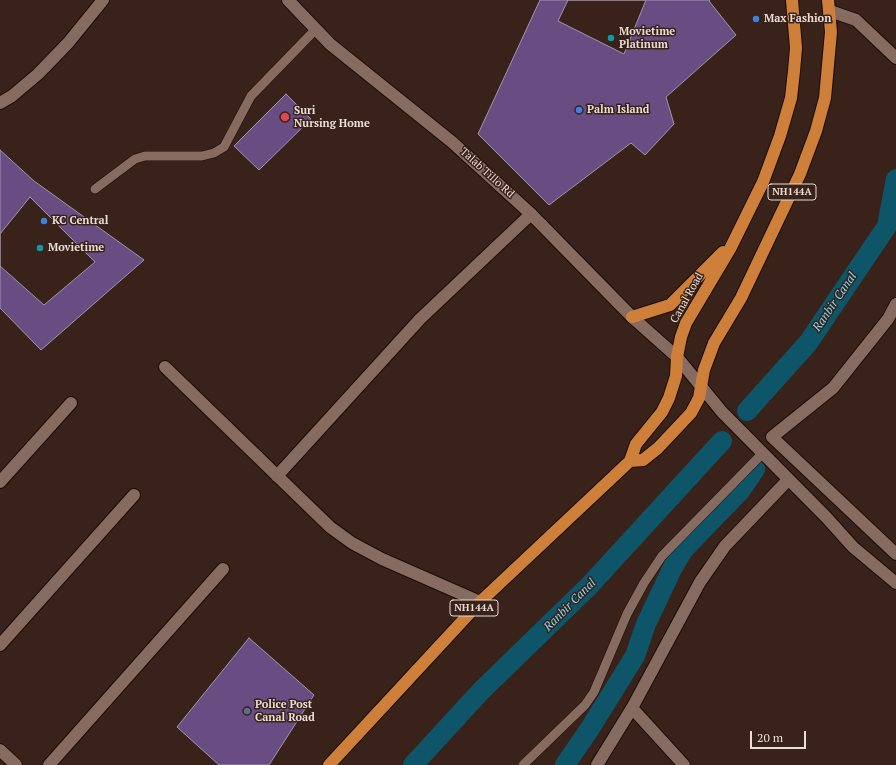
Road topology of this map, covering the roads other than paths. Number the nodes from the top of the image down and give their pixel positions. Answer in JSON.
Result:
{"nodes":[{"id":1,"x":103,"y":0,"type":"edge"},
{"id":2,"x":288,"y":0,"type":"edge"},
{"id":3,"x":792,"y":0,"type":"edge"},
{"id":4,"x":829,"y":5,"type":"edge"},
{"id":5,"x":316,"y":29,"type":"junction"},
{"id":6,"x":896,"y":58,"type":"edge"},
{"id":7,"x":0,"y":103,"type":"edge"},
{"id":8,"x":95,"y":189,"type":"dead end"},
{"id":9,"x":531,"y":214,"type":"junction"},
{"id":10,"x":733,"y":244,"type":"junction"},
{"id":11,"x":896,"y":304,"type":"edge"},
{"id":12,"x":632,"y":317,"type":"junction"},
{"id":13,"x":676,"y":357,"type":"junction"},
{"id":14,"x":166,"y":367,"type":"dead end"},
{"id":15,"x":701,"y":388,"type":"junction"},
{"id":16,"x":71,"y":403,"type":"dead end"},
{"id":17,"x":762,"y":454,"type":"junction"},
{"id":18,"x":630,"y":461,"type":"junction"},
{"id":19,"x":277,"y":476,"type":"junction"},
{"id":20,"x":788,"y":480,"type":"junction"},
{"id":21,"x":0,"y":482,"type":"edge"},
{"id":22,"x":134,"y":495,"type":"dead end"},
{"id":23,"x":896,"y":554,"type":"edge"},
{"id":24,"x":223,"y":569,"type":"dead end"},
{"id":25,"x":896,"y":582,"type":"edge"},
{"id":26,"x":480,"y":602,"type":"junction"},
{"id":27,"x":0,"y":645,"type":"edge"},
{"id":28,"x":632,"y":708,"type":"junction"},
{"id":29,"x":0,"y":750,"type":"edge"},
{"id":30,"x":16,"y":765,"type":"edge"},
{"id":31,"x":49,"y":765,"type":"edge"},
{"id":32,"x":329,"y":765,"type":"edge"},
{"id":33,"x":523,"y":765,"type":"edge"},
{"id":34,"x":597,"y":765,"type":"edge"},
{"id":35,"x":684,"y":765,"type":"edge"}],
"edges":[{"from":1,"to":7,"type":"street"},
{"from":2,"to":5,"type":"street","name":"Talab Tillo Rd"},
{"from":3,"to":10,"type":"highway","name":"Canal Road","number":"NH144A"},
{"from":4,"to":6,"type":"street"},
{"from":4,"to":15,"type":"highway","number":"NH144A"},
{"from":5,"to":8,"type":"lane"},
{"from":5,"to":9,"type":"street","name":"Talab Tillo Rd"},
{"from":9,"to":12,"type":"street","name":"Talab Tillo Rd"},
{"from":9,"to":19,"type":"street"},
{"from":10,"to":12,"type":"highway"},
{"from":10,"to":13,"type":"highway","name":"Canal Road","number":"NH144A"},
{"from":11,"to":23,"type":"street"},
{"from":12,"to":13,"type":"street","name":"Talab Tillo Rd"},
{"from":13,"to":15,"type":"street"},
{"from":13,"to":18,"type":"highway","number":"NH144A"},
{"from":14,"to":19,"type":"street"},
{"from":15,"to":17,"type":"street"},
{"from":15,"to":18,"type":"highway","number":"NH144A"},
{"from":16,"to":21,"type":"street"},
{"from":17,"to":20,"type":"street"},
{"from":17,"to":33,"type":"lane"},
{"from":18,"to":26,"type":"highway","number":"NH144A"},
{"from":19,"to":26,"type":"street"},
{"from":20,"to":25,"type":"street"},
{"from":20,"to":28,"type":"street"},
{"from":22,"to":27,"type":"street"},
{"from":24,"to":31,"type":"street"},
{"from":26,"to":32,"type":"highway","number":"NH144A"},
{"from":28,"to":34,"type":"street"},
{"from":28,"to":35,"type":"street"},
{"from":29,"to":30,"type":"street"}]}
